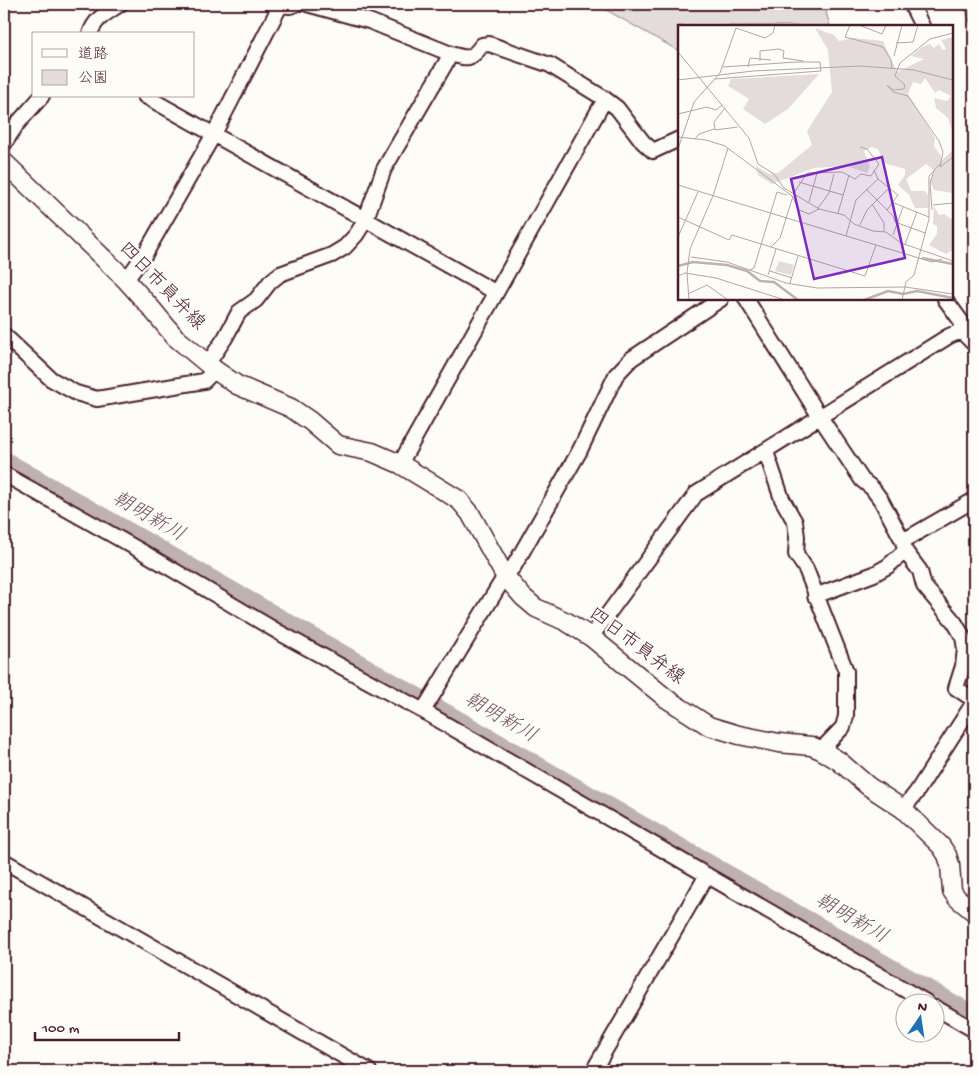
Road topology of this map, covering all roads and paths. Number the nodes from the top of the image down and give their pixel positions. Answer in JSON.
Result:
{"nodes":[{"id":1,"x":120,"y":4,"type":"edge"},
{"id":2,"x":296,"y":4,"type":"edge"},
{"id":3,"x":307,"y":4,"type":"edge"},
{"id":4,"x":911,"y":4,"type":"edge"},
{"id":5,"x":276,"y":5,"type":"edge"},
{"id":6,"x":922,"y":25,"type":"edge"},
{"id":7,"x":91,"y":32,"type":"edge"},
{"id":8,"x":451,"y":54,"type":"junction"},
{"id":9,"x":40,"y":98,"type":"edge"},
{"id":10,"x":149,"y":98,"type":"edge"},
{"id":11,"x":605,"y":98,"type":"junction"},
{"id":12,"x":214,"y":134,"type":"junction"},
{"id":13,"x":678,"y":139,"type":"edge"},
{"id":14,"x":4,"y":144,"type":"edge"},
{"id":15,"x":4,"y":149,"type":"edge"},
{"id":16,"x":4,"y":162,"type":"edge"},
{"id":17,"x":26,"y":182,"type":"junction"},
{"id":18,"x":365,"y":221,"type":"junction"},
{"id":19,"x":126,"y":280,"type":"junction"},
{"id":20,"x":495,"y":292,"type":"junction"},
{"id":21,"x":720,"y":300,"type":"edge"},
{"id":22,"x":747,"y":300,"type":"edge"},
{"id":23,"x":946,"y":300,"type":"edge"},
{"id":24,"x":961,"y":331,"type":"junction"},
{"id":25,"x":4,"y":335,"type":"edge"},
{"id":26,"x":974,"y":344,"type":"edge"},
{"id":27,"x":212,"y":367,"type":"junction"},
{"id":28,"x":820,"y":417,"type":"junction"},
{"id":29,"x":766,"y":452,"type":"junction"},
{"id":30,"x":400,"y":464,"type":"junction"},
{"id":31,"x":4,"y":474,"type":"edge"},
{"id":32,"x":974,"y":500,"type":"edge"},
{"id":33,"x":904,"y":546,"type":"junction"},
{"id":34,"x":505,"y":576,"type":"junction"},
{"id":35,"x":815,"y":596,"type":"junction"},
{"id":36,"x":591,"y":637,"type":"junction"},
{"id":37,"x":974,"y":701,"type":"edge"},
{"id":38,"x":427,"y":706,"type":"junction"},
{"id":39,"x":821,"y":750,"type":"junction"},
{"id":40,"x":903,"y":809,"type":"junction"},
{"id":41,"x":4,"y":861,"type":"edge"},
{"id":42,"x":707,"y":875,"type":"junction"},
{"id":43,"x":974,"y":912,"type":"edge"},
{"id":44,"x":909,"y":992,"type":"edge"},
{"id":45,"x":946,"y":1014,"type":"edge"},
{"id":46,"x":974,"y":1030,"type":"edge"},
{"id":47,"x":369,"y":1071,"type":"edge"},
{"id":48,"x":593,"y":1071,"type":"edge"}],
"edges":[{"from":1,"to":7,"type":"street"},
{"from":2,"to":5,"type":"street"},
{"from":3,"to":8,"type":"street"},
{"from":4,"to":6,"type":"street"},
{"from":5,"to":12,"type":"street"},
{"from":8,"to":11,"type":"street"},
{"from":8,"to":18,"type":"street"},
{"from":9,"to":14,"type":"street"},
{"from":10,"to":12,"type":"street"},
{"from":11,"to":13,"type":"street"},
{"from":11,"to":20,"type":"street"},
{"from":12,"to":18,"type":"street"},
{"from":12,"to":19,"type":"street"},
{"from":15,"to":17,"type":"street"},
{"from":16,"to":17,"type":"main road","name":"四日市員弁線"},
{"from":17,"to":19,"type":"main road","name":"四日市員弁線"},
{"from":18,"to":20,"type":"street"},
{"from":18,"to":27,"type":"street"},
{"from":19,"to":27,"type":"main road","name":"四日市員弁線"},
{"from":20,"to":30,"type":"street"},
{"from":21,"to":34,"type":"street"},
{"from":22,"to":28,"type":"street"},
{"from":23,"to":24,"type":"street"},
{"from":24,"to":26,"type":"street"},
{"from":24,"to":28,"type":"street"},
{"from":25,"to":27,"type":"street"},
{"from":27,"to":30,"type":"main road","name":"四日市員弁線"},
{"from":28,"to":29,"type":"street"},
{"from":28,"to":33,"type":"street"},
{"from":29,"to":35,"type":"street"},
{"from":29,"to":36,"type":"street"},
{"from":30,"to":34,"type":"main road","name":"四日市員弁線"},
{"from":31,"to":38,"type":"street"},
{"from":32,"to":33,"type":"street"},
{"from":33,"to":35,"type":"street"},
{"from":33,"to":37,"type":"street"},
{"from":34,"to":36,"type":"main road","name":"四日市員弁線"},
{"from":34,"to":38,"type":"street"},
{"from":35,"to":39,"type":"street"},
{"from":36,"to":39,"type":"main road","name":"四日市員弁線"},
{"from":37,"to":40,"type":"street"},
{"from":38,"to":42,"type":"street"},
{"from":39,"to":40,"type":"main road","name":"四日市員弁線"},
{"from":40,"to":43,"type":"main road","name":"四日市員弁線"},
{"from":41,"to":47,"type":"street"},
{"from":42,"to":44,"type":"street"},
{"from":42,"to":48,"type":"street"},
{"from":45,"to":46,"type":"street"}]}
